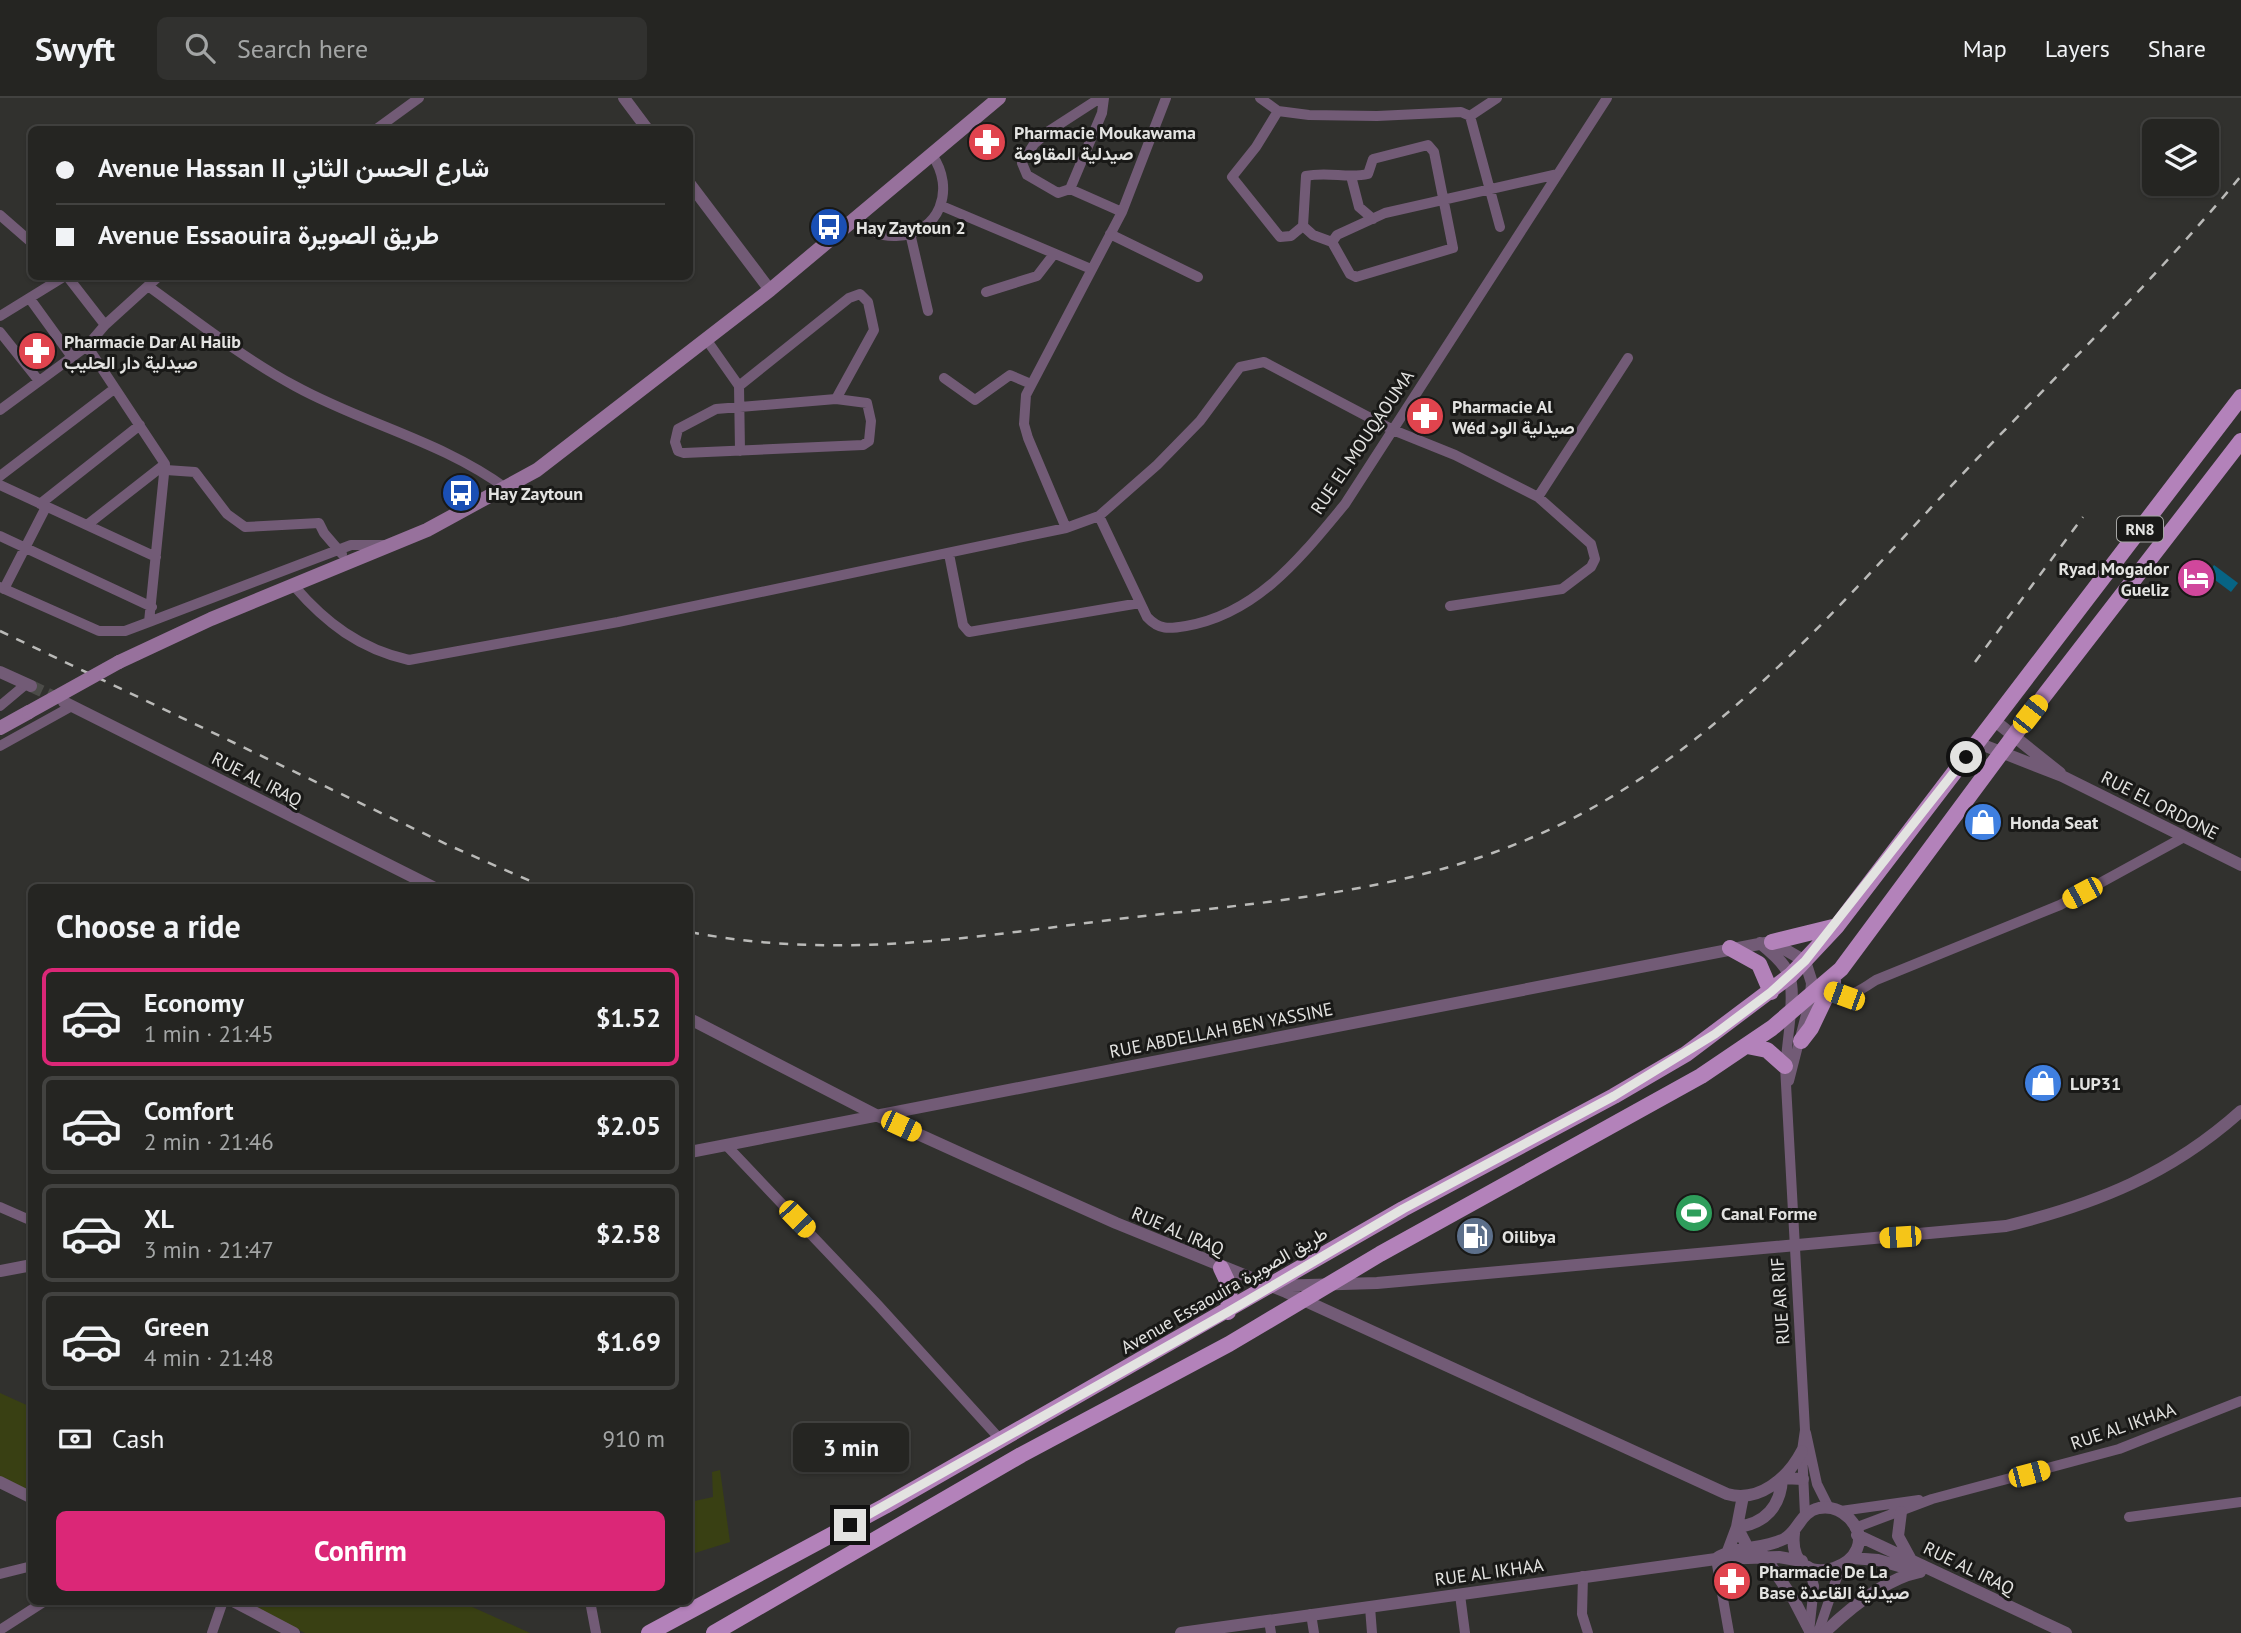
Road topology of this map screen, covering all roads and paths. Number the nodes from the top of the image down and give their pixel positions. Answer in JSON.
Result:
{"nodes":[{"id":1,"x":419,"y":98,"type":"edge"},
{"id":2,"x":624,"y":98,"type":"edge"},
{"id":3,"x":999,"y":98,"type":"edge"},
{"id":4,"x":1102,"y":98,"type":"edge"},
{"id":5,"x":1166,"y":98,"type":"edge"},
{"id":6,"x":1260,"y":98,"type":"edge"},
{"id":7,"x":1497,"y":98,"type":"edge"},
{"id":8,"x":1606,"y":98,"type":"edge"},
{"id":9,"x":1278,"y":111,"type":"junction"},
{"id":10,"x":1470,"y":116,"type":"junction"},
{"id":11,"x":380,"y":126,"type":"edge"},
{"id":12,"x":645,"y":126,"type":"edge"},
{"id":13,"x":933,"y":155,"type":"junction"},
{"id":14,"x":1559,"y":174,"type":"junction"},
{"id":15,"x":1351,"y":176,"type":"junction"},
{"id":16,"x":693,"y":188,"type":"edge"},
{"id":17,"x":1070,"y":189,"type":"junction"},
{"id":18,"x":1491,"y":189,"type":"junction"},
{"id":19,"x":1443,"y":200,"type":"junction"},
{"id":20,"x":942,"y":206,"type":"junction"},
{"id":21,"x":1122,"y":212,"type":"junction"},
{"id":22,"x":0,"y":215,"type":"edge"},
{"id":23,"x":1373,"y":219,"type":"junction"},
{"id":24,"x":855,"y":220,"type":"junction"},
{"id":25,"x":1303,"y":226,"type":"junction"},
{"id":26,"x":1500,"y":228,"type":"dead end"},
{"id":27,"x":909,"y":233,"type":"junction"},
{"id":28,"x":1110,"y":234,"type":"junction"},
{"id":29,"x":28,"y":239,"type":"edge"},
{"id":30,"x":1332,"y":242,"type":"junction"},
{"id":31,"x":1054,"y":254,"type":"junction"},
{"id":32,"x":1091,"y":269,"type":"junction"},
{"id":33,"x":1198,"y":277,"type":"dead end"},
{"id":34,"x":59,"y":280,"type":"edge"},
{"id":35,"x":67,"y":280,"type":"edge"},
{"id":36,"x":155,"y":280,"type":"edge"},
{"id":37,"x":149,"y":286,"type":"junction"},
{"id":38,"x":770,"y":290,"type":"junction"},
{"id":39,"x":986,"y":292,"type":"dead end"},
{"id":40,"x":30,"y":299,"type":"junction"},
{"id":41,"x":928,"y":312,"type":"dead end"},
{"id":42,"x":0,"y":316,"type":"edge"},
{"id":43,"x":105,"y":325,"type":"junction"},
{"id":44,"x":0,"y":332,"type":"edge"},
{"id":45,"x":706,"y":339,"type":"junction"},
{"id":46,"x":87,"y":346,"type":"junction"},
{"id":47,"x":72,"y":357,"type":"junction"},
{"id":48,"x":1628,"y":358,"type":"dead end"},
{"id":49,"x":944,"y":378,"type":"dead end"},
{"id":50,"x":38,"y":381,"type":"junction"},
{"id":51,"x":1031,"y":384,"type":"junction"},
{"id":52,"x":739,"y":386,"type":"junction"},
{"id":53,"x":114,"y":389,"type":"junction"},
{"id":54,"x":2241,"y":397,"type":"edge"},
{"id":55,"x":836,"y":399,"type":"junction"},
{"id":56,"x":739,"y":405,"type":"junction"},
{"id":57,"x":2,"y":406,"type":"edge"},
{"id":58,"x":140,"y":425,"type":"junction"},
{"id":59,"x":1393,"y":430,"type":"junction"},
{"id":60,"x":2241,"y":441,"type":"edge"},
{"id":61,"x":740,"y":452,"type":"junction"},
{"id":62,"x":165,"y":467,"type":"junction"},
{"id":63,"x":0,"y":476,"type":"edge"},
{"id":64,"x":0,"y":485,"type":"edge"},
{"id":65,"x":507,"y":489,"type":"junction"},
{"id":66,"x":1538,"y":497,"type":"junction"},
{"id":67,"x":43,"y":505,"type":"junction"},
{"id":68,"x":1099,"y":516,"type":"junction"},
{"id":69,"x":88,"y":525,"type":"junction"},
{"id":70,"x":1066,"y":527,"type":"junction"},
{"id":71,"x":0,"y":536,"type":"edge"},
{"id":72,"x":390,"y":546,"type":"junction"},
{"id":73,"x":25,"y":548,"type":"junction"},
{"id":74,"x":338,"y":550,"type":"junction"},
{"id":75,"x":949,"y":554,"type":"junction"},
{"id":76,"x":156,"y":557,"type":"junction"},
{"id":77,"x":352,"y":562,"type":"junction"},
{"id":78,"x":294,"y":586,"type":"junction"},
{"id":79,"x":2,"y":588,"type":"edge"},
{"id":80,"x":1140,"y":603,"type":"junction"},
{"id":81,"x":1450,"y":606,"type":"dead end"},
{"id":82,"x":152,"y":607,"type":"junction"},
{"id":83,"x":149,"y":622,"type":"junction"},
{"id":84,"x":0,"y":672,"type":"edge"},
{"id":85,"x":28,"y":685,"type":"joint"},
{"id":86,"x":69,"y":704,"type":"joint"},
{"id":87,"x":0,"y":706,"type":"edge"},
{"id":88,"x":1995,"y":721,"type":"junction"},
{"id":89,"x":0,"y":728,"type":"edge"},
{"id":90,"x":2014,"y":736,"type":"junction"},
{"id":91,"x":1978,"y":743,"type":"junction"},
{"id":92,"x":0,"y":746,"type":"edge"},
{"id":93,"x":2000,"y":754,"type":"junction"},
{"id":94,"x":2062,"y":776,"type":"junction"},
{"id":95,"x":2184,"y":837,"type":"junction"},
{"id":96,"x":2241,"y":865,"type":"edge"},
{"id":97,"x":427,"y":884,"type":"edge"},
{"id":98,"x":1837,"y":926,"type":"junction"},
{"id":99,"x":1766,"y":943,"type":"junction"},
{"id":100,"x":1730,"y":948,"type":"junction"},
{"id":101,"x":1805,"y":961,"type":"junction"},
{"id":102,"x":1840,"y":969,"type":"junction"},
{"id":103,"x":1791,"y":975,"type":"junction"},
{"id":104,"x":1828,"y":990,"type":"junction"},
{"id":105,"x":1771,"y":992,"type":"junction"},
{"id":106,"x":1811,"y":995,"type":"junction"},
{"id":107,"x":1791,"y":1013,"type":"junction"},
{"id":108,"x":693,"y":1021,"type":"edge"},
{"id":109,"x":1801,"y":1041,"type":"junction"},
{"id":110,"x":1747,"y":1046,"type":"junction"},
{"id":111,"x":1785,"y":1066,"type":"junction"},
{"id":112,"x":1788,"y":1084,"type":"junction"},
{"id":113,"x":2241,"y":1111,"type":"edge"},
{"id":114,"x":876,"y":1115,"type":"junction"},
{"id":115,"x":726,"y":1145,"type":"junction"},
{"id":116,"x":693,"y":1151,"type":"edge"},
{"id":117,"x":0,"y":1206,"type":"edge"},
{"id":118,"x":28,"y":1219,"type":"edge"},
{"id":119,"x":1793,"y":1245,"type":"junction"},
{"id":120,"x":28,"y":1266,"type":"edge"},
{"id":121,"x":1221,"y":1268,"type":"junction"},
{"id":122,"x":0,"y":1271,"type":"edge"},
{"id":123,"x":1326,"y":1285,"type":"junction"},
{"id":124,"x":1270,"y":1286,"type":"junction"},
{"id":125,"x":1302,"y":1300,"type":"junction"},
{"id":126,"x":1228,"y":1312,"type":"junction"},
{"id":127,"x":2241,"y":1401,"type":"edge"},
{"id":128,"x":1805,"y":1430,"type":"junction"},
{"id":129,"x":999,"y":1438,"type":"junction"},
{"id":130,"x":1802,"y":1451,"type":"junction"},
{"id":131,"x":1782,"y":1478,"type":"junction"},
{"id":132,"x":1803,"y":1479,"type":"junction"},
{"id":133,"x":0,"y":1482,"type":"edge"},
{"id":134,"x":1743,"y":1496,"type":"junction"},
{"id":135,"x":28,"y":1497,"type":"edge"},
{"id":136,"x":1932,"y":1499,"type":"junction"},
{"id":137,"x":2241,"y":1502,"type":"edge"},
{"id":138,"x":1835,"y":1510,"type":"junction"},
{"id":139,"x":1901,"y":1511,"type":"junction"},
{"id":140,"x":1805,"y":1515,"type":"junction"},
{"id":141,"x":2129,"y":1517,"type":"dead end"},
{"id":142,"x":1737,"y":1527,"type":"junction"},
{"id":143,"x":1856,"y":1531,"type":"junction"},
{"id":144,"x":1794,"y":1533,"type":"junction"},
{"id":145,"x":1748,"y":1548,"type":"junction"},
{"id":146,"x":1728,"y":1551,"type":"junction"},
{"id":147,"x":1765,"y":1557,"type":"junction"},
{"id":148,"x":1851,"y":1558,"type":"junction"},
{"id":149,"x":1910,"y":1558,"type":"junction"},
{"id":150,"x":1716,"y":1559,"type":"junction"},
{"id":151,"x":1805,"y":1564,"type":"junction"},
{"id":152,"x":28,"y":1567,"type":"edge"},
{"id":153,"x":1840,"y":1568,"type":"junction"},
{"id":154,"x":1919,"y":1572,"type":"junction"},
{"id":155,"x":0,"y":1574,"type":"edge"},
{"id":156,"x":1583,"y":1576,"type":"junction"},
{"id":157,"x":1944,"y":1577,"type":"junction"},
{"id":158,"x":1460,"y":1595,"type":"junction"},
{"id":159,"x":39,"y":1605,"type":"edge"},
{"id":160,"x":222,"y":1605,"type":"edge"},
{"id":161,"x":241,"y":1605,"type":"edge"},
{"id":162,"x":591,"y":1605,"type":"edge"},
{"id":163,"x":1370,"y":1607,"type":"junction"},
{"id":164,"x":1311,"y":1614,"type":"junction"},
{"id":165,"x":1270,"y":1627,"type":"edge"},
{"id":166,"x":0,"y":1630,"type":"edge"},
{"id":167,"x":1812,"y":1632,"type":"edge"},
{"id":168,"x":2063,"y":1632,"type":"edge"},
{"id":169,"x":212,"y":1633,"type":"edge"},
{"id":170,"x":295,"y":1633,"type":"edge"},
{"id":171,"x":596,"y":1633,"type":"edge"},
{"id":172,"x":649,"y":1633,"type":"edge"},
{"id":173,"x":714,"y":1633,"type":"edge"},
{"id":174,"x":1181,"y":1633,"type":"edge"},
{"id":175,"x":1314,"y":1633,"type":"edge"},
{"id":176,"x":1372,"y":1633,"type":"edge"},
{"id":177,"x":1465,"y":1633,"type":"edge"},
{"id":178,"x":1588,"y":1633,"type":"edge"},
{"id":179,"x":1729,"y":1633,"type":"edge"},
{"id":180,"x":1824,"y":1633,"type":"edge"}],
"edges":[{"from":1,"to":11,"type":"street"},
{"from":2,"to":12,"type":"street"},
{"from":3,"to":13,"type":"main road"},
{"from":4,"to":17,"type":"street"},
{"from":4,"to":17,"type":"street"},
{"from":5,"to":21,"type":"street"},
{"from":6,"to":9,"type":"street"},
{"from":7,"to":10,"type":"street"},
{"from":8,"to":14,"type":"street","name":"RUE EL MOUQAOUMA"},
{"from":9,"to":10,"type":"street"},
{"from":9,"to":25,"type":"street"},
{"from":10,"to":18,"type":"street"},
{"from":13,"to":20,"type":"street"},
{"from":13,"to":24,"type":"main road"},
{"from":14,"to":18,"type":"street"},
{"from":14,"to":59,"type":"street","name":"RUE EL MOUQAOUMA"},
{"from":15,"to":19,"type":"street"},
{"from":15,"to":23,"type":"street"},
{"from":15,"to":25,"type":"street"},
{"from":16,"to":38,"type":"street"},
{"from":17,"to":21,"type":"street"},
{"from":18,"to":19,"type":"street"},
{"from":18,"to":26,"type":"street"},
{"from":19,"to":23,"type":"street"},
{"from":19,"to":30,"type":"street"},
{"from":20,"to":27,"type":"street"},
{"from":20,"to":31,"type":"street"},
{"from":21,"to":28,"type":"street"},
{"from":22,"to":29,"type":"street"},
{"from":23,"to":30,"type":"street"},
{"from":24,"to":27,"type":"street"},
{"from":24,"to":38,"type":"main road"},
{"from":25,"to":30,"type":"street"},
{"from":27,"to":41,"type":"street"},
{"from":28,"to":32,"type":"street"},
{"from":28,"to":33,"type":"street"},
{"from":31,"to":32,"type":"street"},
{"from":31,"to":39,"type":"street"},
{"from":32,"to":51,"type":"street"},
{"from":34,"to":40,"type":"street"},
{"from":35,"to":43,"type":"street"},
{"from":36,"to":37,"type":"street"},
{"from":37,"to":43,"type":"street"},
{"from":37,"to":65,"type":"street"},
{"from":38,"to":45,"type":"main road"},
{"from":40,"to":42,"type":"street"},
{"from":40,"to":47,"type":"street"},
{"from":43,"to":46,"type":"street"},
{"from":44,"to":50,"type":"street"},
{"from":45,"to":52,"type":"street"},
{"from":45,"to":65,"type":"main road"},
{"from":46,"to":47,"type":"street"},
{"from":46,"to":53,"type":"street"},
{"from":47,"to":50,"type":"street"},
{"from":48,"to":66,"type":"street"},
{"from":49,"to":51,"type":"street"},
{"from":50,"to":57,"type":"street"},
{"from":51,"to":70,"type":"street"},
{"from":52,"to":55,"type":"street"},
{"from":52,"to":56,"type":"street"},
{"from":53,"to":58,"type":"street"},
{"from":53,"to":63,"type":"street"},
{"from":54,"to":88,"type":"main road","number":"RN8"},
{"from":55,"to":56,"type":"street"},
{"from":55,"to":61,"type":"street"},
{"from":56,"to":61,"type":"street"},
{"from":56,"to":61,"type":"street"},
{"from":58,"to":62,"type":"street"},
{"from":58,"to":67,"type":"street"},
{"from":59,"to":66,"type":"street"},
{"from":59,"to":68,"type":"street"},
{"from":59,"to":80,"type":"street","name":"RUE EL MOUQAOUMA"},
{"from":60,"to":90,"type":"main road","number":"RN8"},
{"from":62,"to":69,"type":"street"},
{"from":62,"to":74,"type":"street"},
{"from":62,"to":76,"type":"street"},
{"from":64,"to":67,"type":"street"},
{"from":65,"to":72,"type":"main road"},
{"from":66,"to":81,"type":"street"},
{"from":67,"to":69,"type":"street"},
{"from":67,"to":73,"type":"street"},
{"from":68,"to":70,"type":"street"},
{"from":68,"to":80,"type":"street","name":"RUE EL MOUQAOUMA"},
{"from":69,"to":76,"type":"street"},
{"from":70,"to":75,"type":"street"},
{"from":71,"to":73,"type":"street"},
{"from":72,"to":74,"type":"street"},
{"from":72,"to":77,"type":"main road"},
{"from":73,"to":79,"type":"street"},
{"from":73,"to":82,"type":"street"},
{"from":74,"to":77,"type":"street"},
{"from":74,"to":83,"type":"street"},
{"from":75,"to":78,"type":"street"},
{"from":75,"to":80,"type":"street"},
{"from":76,"to":82,"type":"street"},
{"from":77,"to":78,"type":"main road"},
{"from":78,"to":89,"type":"main road","bridge":true},
{"from":79,"to":83,"type":"street"},
{"from":82,"to":83,"type":"street"},
{"from":84,"to":85,"type":"street"},
{"from":85,"to":87,"type":"street"},
{"from":86,"to":92,"type":"street"},
{"from":86,"to":97,"type":"street","name":"RUE AL IRAQ"},
{"from":88,"to":90,"type":"street","name":"RUE EL ORDONE"},
{"from":88,"to":91,"type":"main road","number":"RN8"},
{"from":90,"to":93,"type":"main road","number":"RN8"},
{"from":90,"to":94,"type":"street","name":"RUE EL ORDONE"},
{"from":91,"to":93,"type":"street","name":"RUE EL ORDONE"},
{"from":91,"to":98,"type":"main road","number":"RN8"},
{"from":93,"to":94,"type":"street","name":"RUE EL ORDONE"},
{"from":93,"to":102,"type":"main road","number":"RN8"},
{"from":94,"to":95,"type":"street","name":"RUE EL ORDONE"},
{"from":95,"to":96,"type":"street","name":"RUE EL ORDONE"},
{"from":95,"to":104,"type":"street"},
{"from":98,"to":99,"type":"main road"},
{"from":98,"to":101,"type":"main road","number":"RN8"},
{"from":99,"to":100,"type":"street","name":"RUE ABDELLAH BEN YASSINE"},
{"from":99,"to":101,"type":"street"},
{"from":99,"to":103,"type":"street"},
{"from":100,"to":105,"type":"main road"},
{"from":100,"to":114,"type":"street","name":"RUE ABDELLAH BEN YASSINE"},
{"from":101,"to":103,"type":"main road","name":"Avenue Essaouira طريق الصويرة","number":"RN8"},
{"from":101,"to":106,"type":"street","name":"RUE AR RIF"},
{"from":102,"to":104,"type":"main road"},
{"from":102,"to":106,"type":"main road","number":"RN8"},
{"from":103,"to":105,"type":"main road","name":"Avenue Essaouira طريق الصويرة","number":"RN8"},
{"from":103,"to":107,"type":"street","name":"RUE AR RIF"},
{"from":104,"to":109,"type":"main road"},
{"from":105,"to":124,"type":"main road","name":"Avenue Essaouira طريق الصويرة","number":"RN8"},
{"from":106,"to":107,"type":"main road","number":"RN8"},
{"from":106,"to":109,"type":"street","name":"RUE AR RIF"},
{"from":107,"to":110,"type":"main road","number":"RN8"},
{"from":107,"to":111,"type":"street","name":"RUE AR RIF"},
{"from":108,"to":114,"type":"street","name":"RUE AL IRAQ"},
{"from":109,"to":112,"type":"street","name":"RUE AR RIF"},
{"from":110,"to":111,"type":"main road"},
{"from":110,"to":123,"type":"main road","number":"RN8"},
{"from":111,"to":112,"type":"street","name":"RUE AR RIF"},
{"from":112,"to":119,"type":"street","name":"RUE AR RIF"},
{"from":113,"to":119,"type":"street"},
{"from":114,"to":115,"type":"street","name":"RUE ABDELLAH BEN YASSINE"},
{"from":114,"to":121,"type":"street","name":"RUE AL IRAQ"},
{"from":115,"to":116,"type":"street","name":"RUE ABDELLAH BEN YASSINE"},
{"from":115,"to":129,"type":"street"},
{"from":117,"to":118,"type":"street"},
{"from":119,"to":123,"type":"street"},
{"from":119,"to":128,"type":"street","name":"RUE AR RIF"},
{"from":120,"to":122,"type":"street"},
{"from":121,"to":124,"type":"street","name":"RUE AL IRAQ"},
{"from":121,"to":126,"type":"main road"},
{"from":123,"to":124,"type":"street"},
{"from":123,"to":125,"type":"main road","number":"RN8"},
{"from":124,"to":125,"type":"street","name":"RUE AL IRAQ"},
{"from":124,"to":126,"type":"main road","name":"Avenue Essaouira طريق الصويرة","number":"RN8"},
{"from":125,"to":134,"type":"street","name":"RUE AL IRAQ"},
{"from":125,"to":173,"type":"main road","number":"RN8"},
{"from":126,"to":129,"type":"main road","name":"Avenue Essaouira طريق الصويرة","number":"RN8"},
{"from":127,"to":136,"type":"street","name":"RUE AL IKHAA"},
{"from":128,"to":130,"type":"street","name":"RUE AR RIF"},
{"from":128,"to":138,"type":"street"},
{"from":129,"to":172,"type":"main road","name":"Avenue Essaouira طريق الصويرة","number":"RN8"},
{"from":130,"to":131,"type":"street"},
{"from":130,"to":132,"type":"street","name":"RUE AR RIF"},
{"from":131,"to":132,"type":"street"},
{"from":131,"to":134,"type":"street"},
{"from":131,"to":142,"type":"street"},
{"from":132,"to":140,"type":"street","name":"RUE AR RIF"},
{"from":133,"to":135,"type":"street"},
{"from":134,"to":142,"type":"street"},
{"from":136,"to":138,"type":"street"},
{"from":136,"to":139,"type":"street","name":"RUE AL IKHAA"},
{"from":137,"to":141,"type":"street"},
{"from":138,"to":140,"type":"street"},
{"from":138,"to":143,"type":"street"},
{"from":139,"to":143,"type":"street","name":"RUE AL IKHAA"},
{"from":139,"to":149,"type":"street"},
{"from":140,"to":144,"type":"street"},
{"from":142,"to":145,"type":"street"},
{"from":142,"to":146,"type":"street"},
{"from":143,"to":148,"type":"street"},
{"from":143,"to":149,"type":"street","name":"RUE AL IRAQ"},
{"from":144,"to":145,"type":"street"},
{"from":144,"to":151,"type":"street"},
{"from":145,"to":146,"type":"street"},
{"from":146,"to":150,"type":"street"},
{"from":147,"to":150,"type":"street","name":"RUE AL IKHAA"},
{"from":147,"to":151,"type":"street","name":"RUE AL IKHAA"},
{"from":147,"to":167,"type":"street"},
{"from":148,"to":153,"type":"street"},
{"from":148,"to":154,"type":"street"},
{"from":149,"to":157,"type":"street","name":"RUE AL IRAQ"},
{"from":150,"to":156,"type":"street","name":"RUE AL IKHAA"},
{"from":150,"to":179,"type":"street"},
{"from":151,"to":153,"type":"street"},
{"from":151,"to":167,"type":"street"},
{"from":152,"to":155,"type":"street"},
{"from":153,"to":167,"type":"street"},
{"from":154,"to":157,"type":"street"},
{"from":154,"to":180,"type":"street"},
{"from":156,"to":158,"type":"street","name":"RUE AL IKHAA"},
{"from":156,"to":178,"type":"street"},
{"from":157,"to":168,"type":"street","name":"RUE AL IRAQ"},
{"from":158,"to":163,"type":"street","name":"RUE AL IKHAA"},
{"from":158,"to":177,"type":"street"},
{"from":159,"to":166,"type":"street"},
{"from":160,"to":169,"type":"street"},
{"from":161,"to":170,"type":"street"},
{"from":162,"to":171,"type":"street"},
{"from":163,"to":164,"type":"street","name":"RUE AL IKHAA"},
{"from":163,"to":176,"type":"street"},
{"from":164,"to":165,"type":"street","name":"RUE AL IKHAA"},
{"from":164,"to":175,"type":"street"},
{"from":165,"to":174,"type":"street","name":"RUE AL IKHAA"}]}
